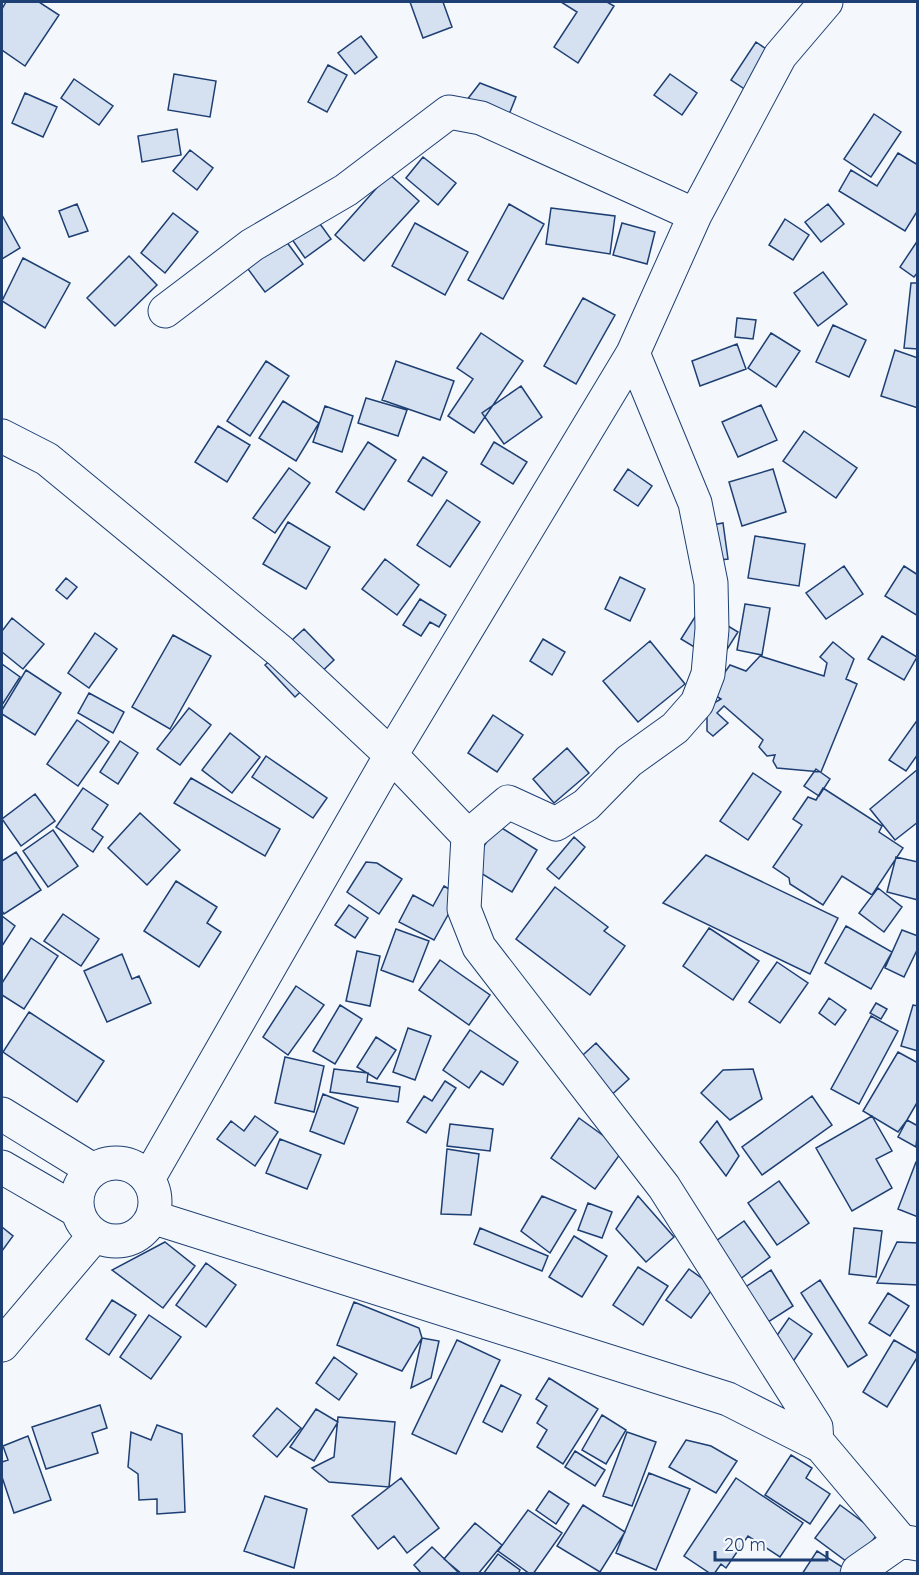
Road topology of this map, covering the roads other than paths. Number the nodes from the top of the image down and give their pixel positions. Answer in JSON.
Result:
{"nodes":[{"id":1,"x":826,"y":2,"type":"edge"},
{"id":2,"x":695,"y":215,"type":"junction"},
{"id":3,"x":165,"y":311,"type":"dead end"},
{"id":4,"x":633,"y":352,"type":"junction"},
{"id":5,"x":2,"y":436,"type":"edge"},
{"id":6,"x":391,"y":755,"type":"junction"},
{"id":7,"x":468,"y":836,"type":"junction"},
{"id":8,"x":2,"y":1114,"type":"edge"},
{"id":9,"x":2,"y":1167,"type":"edge"},
{"id":10,"x":93,"y":1170,"type":"junction"},
{"id":11,"x":148,"y":1179,"type":"junction"},
{"id":12,"x":152,"y":1216,"type":"junction"},
{"id":13,"x":86,"y":1223,"type":"junction"},
{"id":14,"x":2,"y":1346,"type":"edge"},
{"id":15,"x":821,"y":1446,"type":"junction"},
{"id":16,"x":909,"y":1542,"type":"edge"},
{"id":17,"x":857,"y":1574,"type":"edge"}],
"edges":[{"from":1,"to":2,"type":"street"},
{"from":2,"to":3,"type":"street"},
{"from":2,"to":4,"type":"street"},
{"from":4,"to":6,"type":"street"},
{"from":4,"to":7,"type":"street"},
{"from":5,"to":6,"type":"street"},
{"from":6,"to":7,"type":"street"},
{"from":6,"to":11,"type":"street"},
{"from":7,"to":15,"type":"street"},
{"from":8,"to":10,"type":"street"},
{"from":9,"to":13,"type":"street"},
{"from":10,"to":11,"type":"street"},
{"from":10,"to":13,"type":"street"},
{"from":11,"to":12,"type":"street"},
{"from":12,"to":13,"type":"street"},
{"from":12,"to":15,"type":"street"},
{"from":13,"to":14,"type":"street"},
{"from":15,"to":16,"type":"street"},
{"from":16,"to":17,"type":"street"}]}
